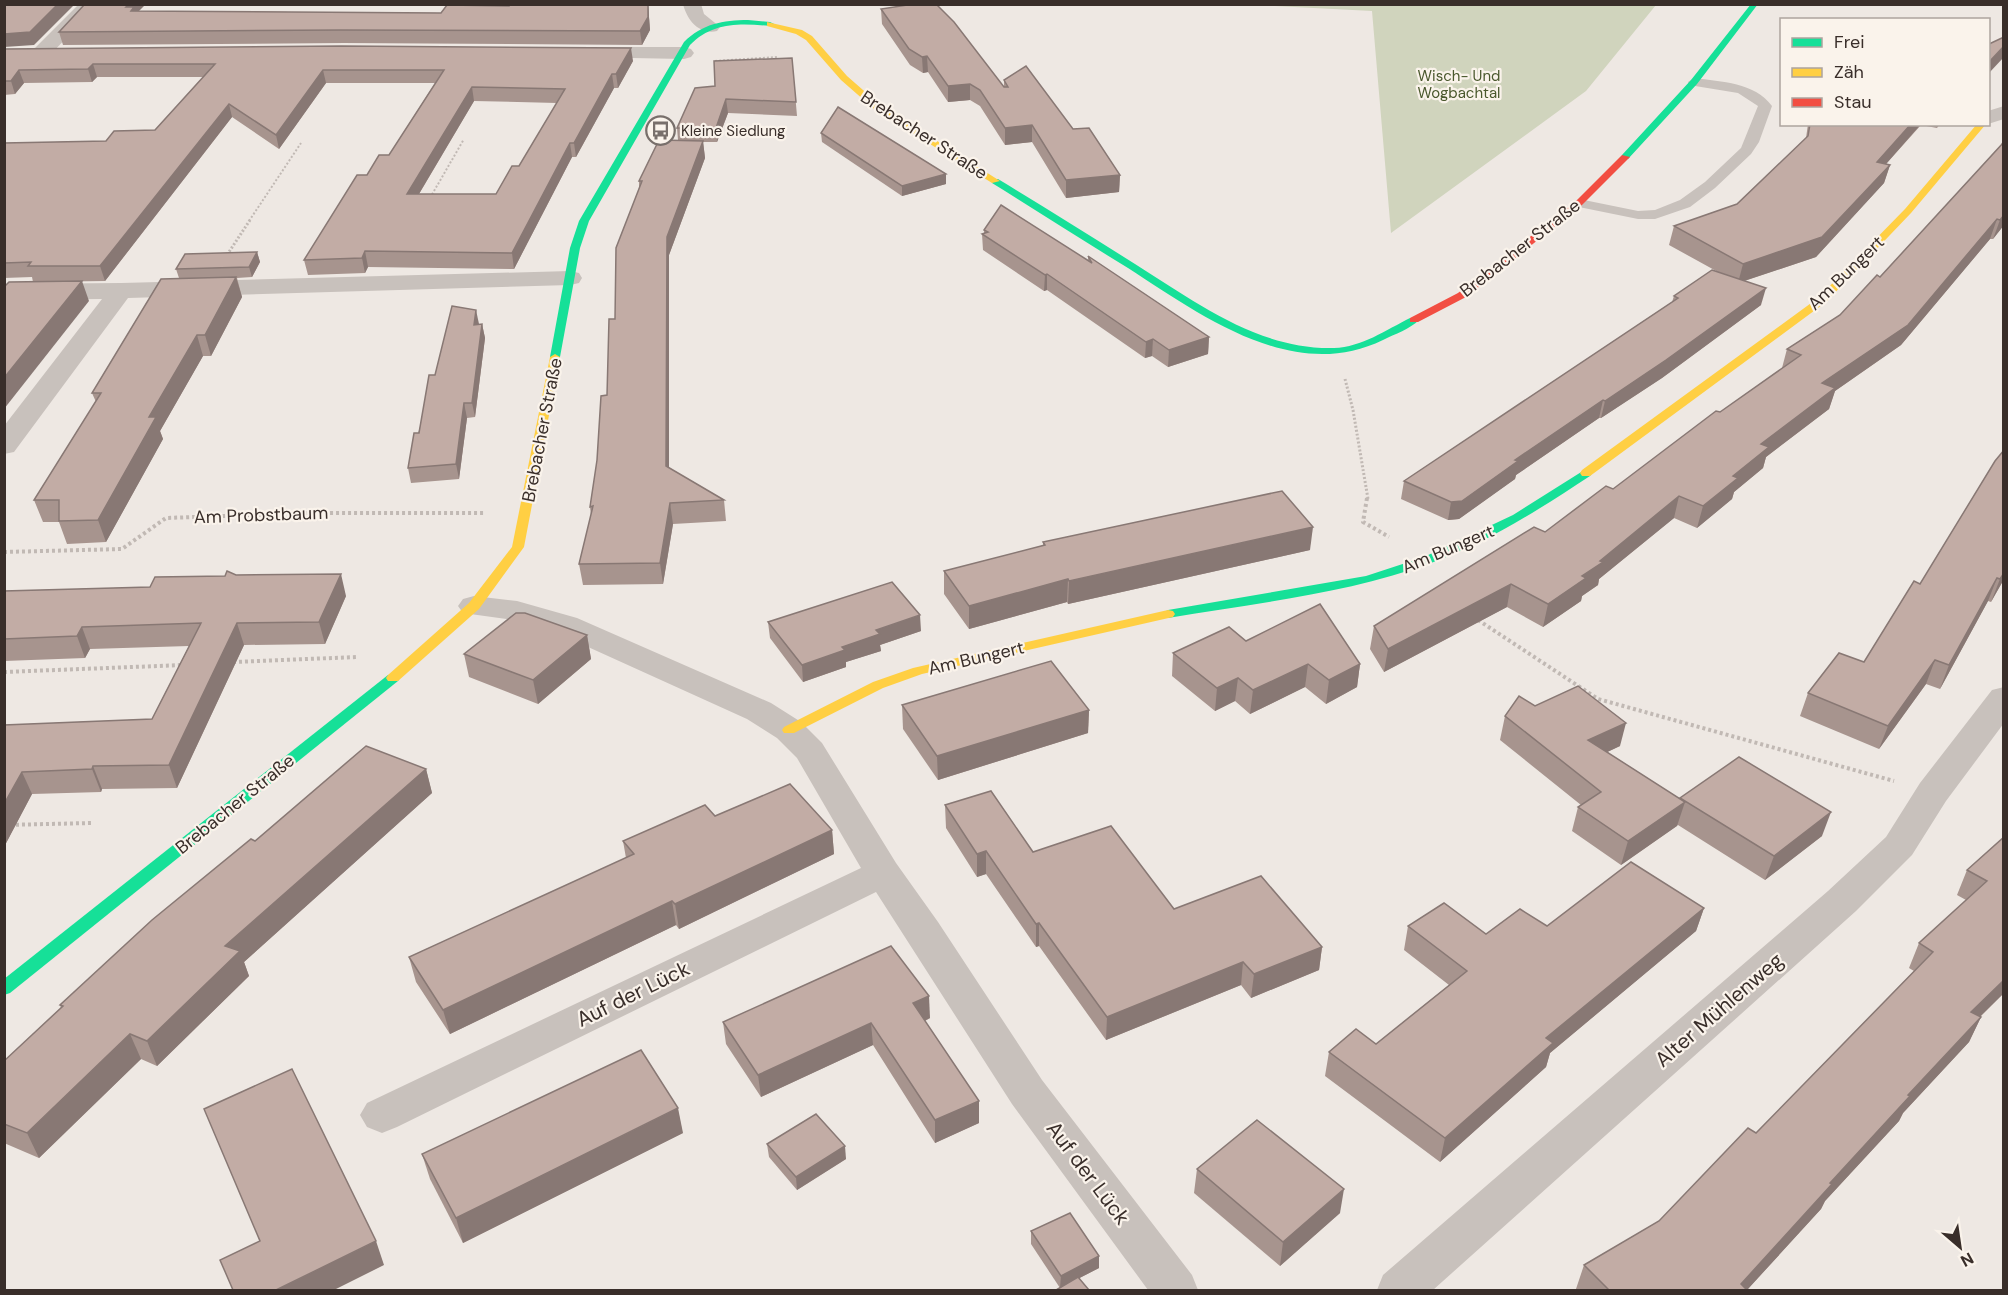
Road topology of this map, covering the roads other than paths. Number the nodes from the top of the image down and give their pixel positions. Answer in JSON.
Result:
{"nodes":[{"id":1,"x":90,"y":4,"type":"edge"},
{"id":2,"x":692,"y":4,"type":"edge"},
{"id":3,"x":1755,"y":4,"type":"edge"},
{"id":4,"x":710,"y":27,"type":"junction"},
{"id":5,"x":64,"y":53,"type":"edge"},
{"id":6,"x":567,"y":53,"type":"edge"},
{"id":7,"x":680,"y":59,"type":"junction"},
{"id":8,"x":1694,"y":82,"type":"junction"},
{"id":9,"x":2004,"y":112,"type":"edge"},
{"id":10,"x":1990,"y":118,"type":"edge"},
{"id":11,"x":1980,"y":126,"type":"edge"},
{"id":12,"x":1579,"y":203,"type":"junction"},
{"id":13,"x":570,"y":278,"type":"junction"},
{"id":14,"x":121,"y":291,"type":"junction"},
{"id":15,"x":4,"y":292,"type":"edge"},
{"id":16,"x":4,"y":446,"type":"edge"},
{"id":17,"x":474,"y":606,"type":"junction"},
{"id":18,"x":2004,"y":698,"type":"edge"},
{"id":19,"x":789,"y":730,"type":"junction"},
{"id":20,"x":883,"y":873,"type":"junction"},
{"id":21,"x":4,"y":989,"type":"edge"},
{"id":22,"x":382,"y":1115,"type":"dead end"},
{"id":23,"x":1175,"y":1290,"type":"edge"},
{"id":24,"x":1400,"y":1290,"type":"edge"}],
"edges":[{"from":1,"to":5,"type":"street"},
{"from":2,"to":4,"type":"street"},
{"from":3,"to":8,"type":"street","name":"Brebacher Straße"},
{"from":4,"to":7,"type":"street","name":"Brebacher Straße"},
{"from":4,"to":12,"type":"street","name":"Brebacher Straße"},
{"from":6,"to":7,"type":"street"},
{"from":7,"to":13,"type":"street","name":"Brebacher Straße"},
{"from":8,"to":12,"type":"street","name":"Brebacher Straße"},
{"from":8,"to":12,"type":"lane"},
{"from":9,"to":10,"type":"street"},
{"from":11,"to":19,"type":"street","name":"Am Bungert"},
{"from":13,"to":14,"type":"street"},
{"from":13,"to":17,"type":"street","name":"Brebacher Straße"},
{"from":14,"to":15,"type":"street"},
{"from":14,"to":16,"type":"street"},
{"from":17,"to":19,"type":"street","name":"Auf der Lück"},
{"from":17,"to":21,"type":"street","name":"Brebacher Straße"},
{"from":18,"to":24,"type":"street","name":"Alter Mühlenweg"},
{"from":19,"to":20,"type":"street","name":"Auf der Lück"},
{"from":20,"to":22,"type":"street","name":"Auf der Lück"},
{"from":20,"to":23,"type":"street","name":"Auf der Lück"}]}
